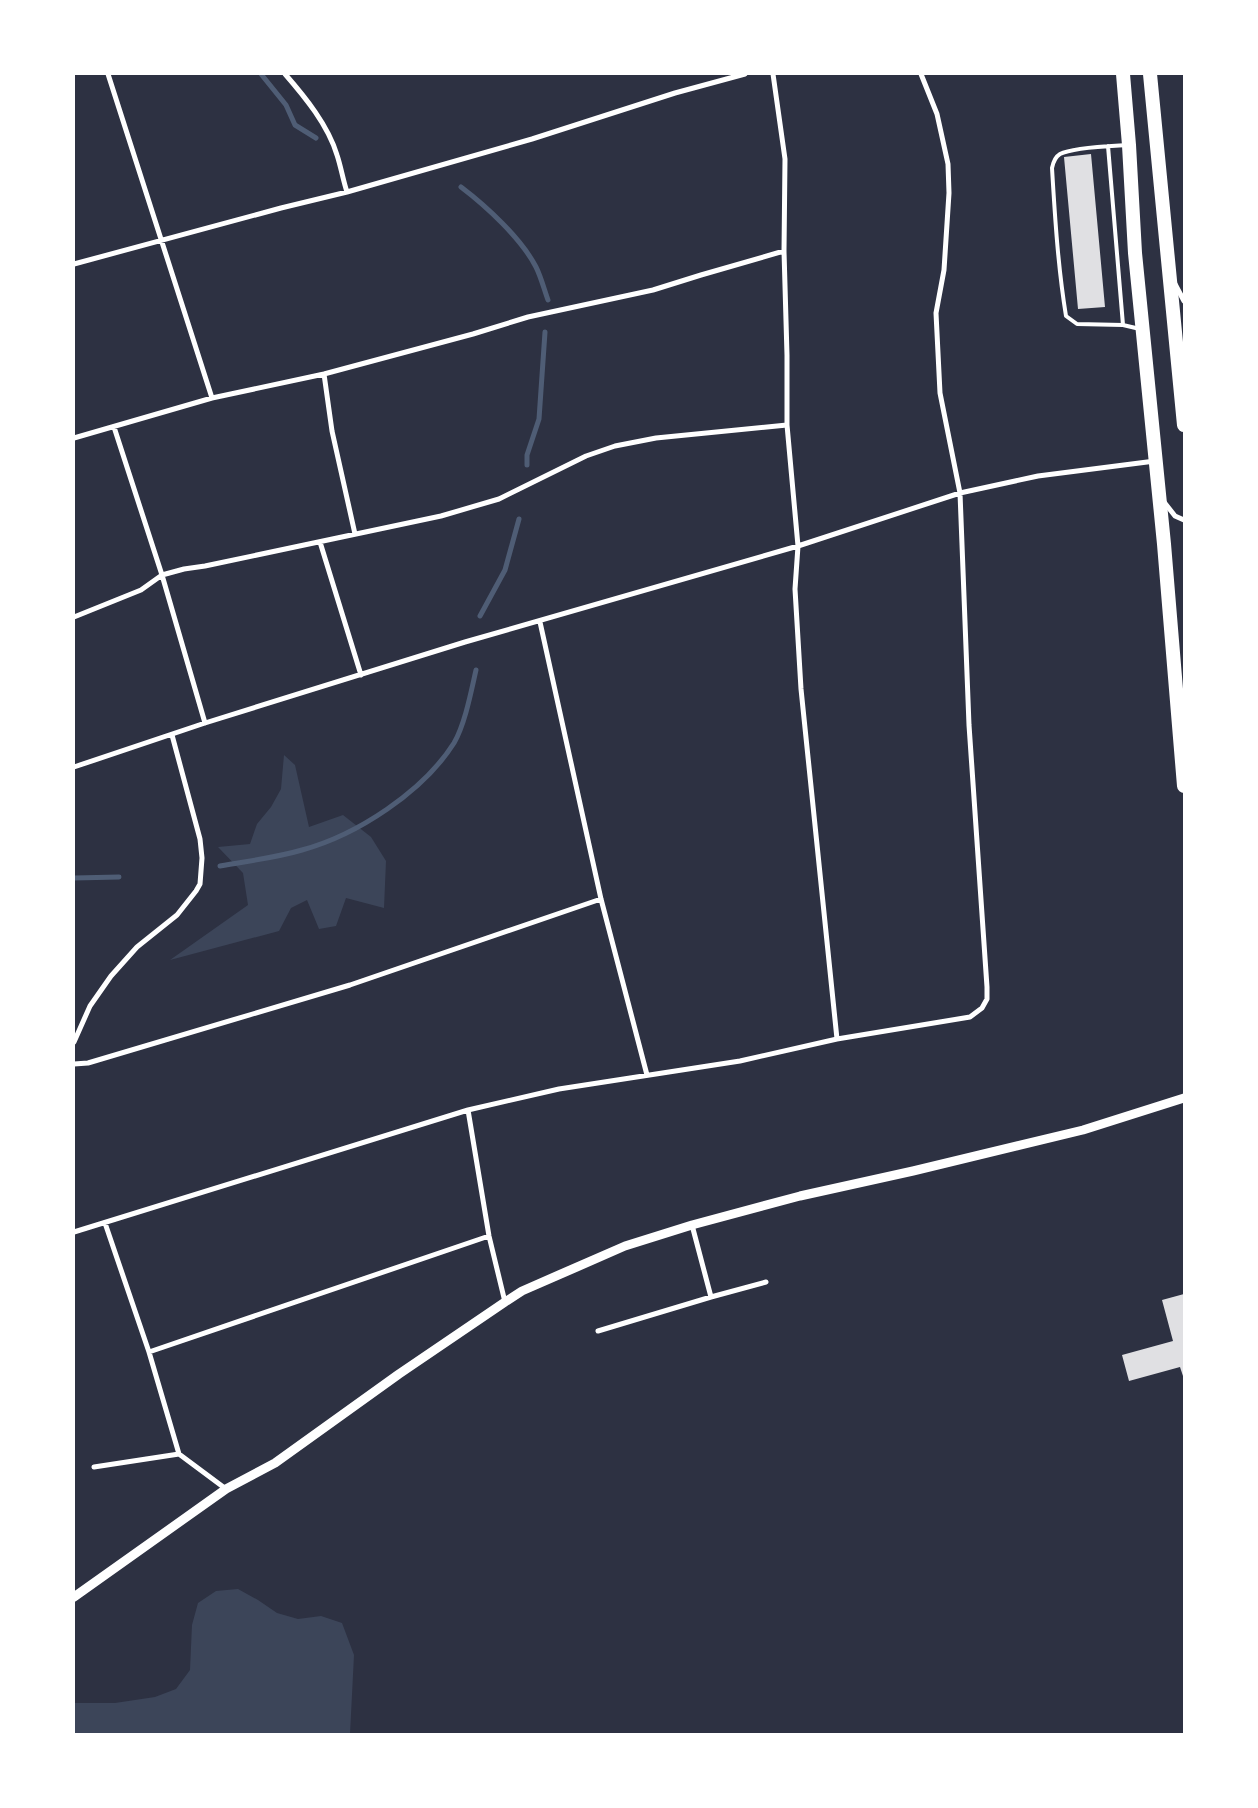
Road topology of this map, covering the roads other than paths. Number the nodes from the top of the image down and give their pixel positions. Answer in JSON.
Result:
{"nodes":[{"id":1,"x":108,"y":74,"type":"edge"},
{"id":2,"x":285,"y":74,"type":"edge"},
{"id":3,"x":742,"y":74,"type":"edge"},
{"id":4,"x":773,"y":74,"type":"edge"},
{"id":5,"x":921,"y":74,"type":"edge"},
{"id":6,"x":1123,"y":74,"type":"edge"},
{"id":7,"x":1153,"y":76,"type":"edge"},
{"id":8,"x":1129,"y":145,"type":"junction"},
{"id":9,"x":1108,"y":146,"type":"junction"},
{"id":10,"x":346,"y":192,"type":"junction"},
{"id":11,"x":162,"y":240,"type":"junction"},
{"id":12,"x":784,"y":252,"type":"junction"},
{"id":13,"x":74,"y":264,"type":"edge"},
{"id":14,"x":1169,"y":274,"type":"junction"},
{"id":15,"x":1184,"y":301,"type":"edge"},
{"id":16,"x":1123,"y":326,"type":"junction"},
{"id":17,"x":1143,"y":330,"type":"junction"},
{"id":18,"x":324,"y":374,"type":"junction"},
{"id":19,"x":212,"y":398,"type":"junction"},
{"id":20,"x":787,"y":425,"type":"junction"},
{"id":21,"x":1184,"y":425,"type":"edge"},
{"id":22,"x":114,"y":427,"type":"junction"},
{"id":23,"x":74,"y":438,"type":"edge"},
{"id":24,"x":1156,"y":460,"type":"junction"},
{"id":25,"x":1159,"y":492,"type":"junction"},
{"id":26,"x":960,"y":493,"type":"junction"},
{"id":27,"x":1184,"y":520,"type":"edge"},
{"id":28,"x":355,"y":534,"type":"junction"},
{"id":29,"x":320,"y":542,"type":"junction"},
{"id":30,"x":798,"y":546,"type":"junction"},
{"id":31,"x":162,"y":575,"type":"junction"},
{"id":32,"x":74,"y":617,"type":"edge"},
{"id":33,"x":540,"y":622,"type":"junction"},
{"id":34,"x":361,"y":675,"type":"junction"},
{"id":35,"x":205,"y":723,"type":"junction"},
{"id":36,"x":172,"y":735,"type":"junction"},
{"id":37,"x":74,"y":767,"type":"edge"},
{"id":38,"x":1184,"y":786,"type":"edge"},
{"id":39,"x":601,"y":899,"type":"junction"},
{"id":40,"x":837,"y":1039,"type":"junction"},
{"id":41,"x":74,"y":1042,"type":"edge"},
{"id":42,"x":74,"y":1064,"type":"edge"},
{"id":43,"x":647,"y":1075,"type":"junction"},
{"id":44,"x":1184,"y":1098,"type":"edge"},
{"id":45,"x":468,"y":1110,"type":"junction"},
{"id":46,"x":105,"y":1223,"type":"junction"},
{"id":47,"x":692,"y":1225,"type":"junction"},
{"id":48,"x":74,"y":1232,"type":"edge"},
{"id":49,"x":489,"y":1236,"type":"junction"},
{"id":50,"x":766,"y":1282,"type":"dead end"},
{"id":51,"x":711,"y":1297,"type":"junction"},
{"id":52,"x":505,"y":1302,"type":"junction"},
{"id":53,"x":598,"y":1331,"type":"dead end"},
{"id":54,"x":149,"y":1352,"type":"junction"},
{"id":55,"x":179,"y":1454,"type":"junction"},
{"id":56,"x":94,"y":1467,"type":"dead end"},
{"id":57,"x":226,"y":1489,"type":"junction"},
{"id":58,"x":74,"y":1598,"type":"edge"}],
"edges":[{"from":1,"to":11,"type":"street"},
{"from":2,"to":10,"type":"street"},
{"from":3,"to":10,"type":"street"},
{"from":4,"to":12,"type":"street"},
{"from":5,"to":26,"type":"street"},
{"from":6,"to":8,"type":"highway"},
{"from":7,"to":14,"type":"highway"},
{"from":8,"to":9,"type":"lane"},
{"from":8,"to":17,"type":"highway"},
{"from":9,"to":16,"type":"lane"},
{"from":9,"to":16,"type":"lane"},
{"from":10,"to":11,"type":"street"},
{"from":11,"to":13,"type":"street"},
{"from":11,"to":19,"type":"street"},
{"from":12,"to":18,"type":"street"},
{"from":12,"to":20,"type":"street"},
{"from":14,"to":15,"type":"street"},
{"from":14,"to":21,"type":"highway"},
{"from":16,"to":17,"type":"lane"},
{"from":17,"to":24,"type":"highway"},
{"from":18,"to":19,"type":"street"},
{"from":18,"to":28,"type":"street"},
{"from":19,"to":22,"type":"street"},
{"from":20,"to":28,"type":"street"},
{"from":20,"to":30,"type":"street"},
{"from":22,"to":23,"type":"street"},
{"from":22,"to":31,"type":"street"},
{"from":24,"to":25,"type":"highway"},
{"from":24,"to":26,"type":"street"},
{"from":25,"to":27,"type":"street"},
{"from":25,"to":38,"type":"highway"},
{"from":26,"to":30,"type":"street"},
{"from":26,"to":40,"type":"street"},
{"from":28,"to":29,"type":"street"},
{"from":29,"to":31,"type":"street"},
{"from":29,"to":34,"type":"street"},
{"from":30,"to":33,"type":"street"},
{"from":30,"to":40,"type":"street"},
{"from":31,"to":32,"type":"street"},
{"from":31,"to":35,"type":"street"},
{"from":33,"to":34,"type":"street"},
{"from":33,"to":39,"type":"street"},
{"from":34,"to":35,"type":"street"},
{"from":35,"to":36,"type":"street"},
{"from":36,"to":37,"type":"street"},
{"from":36,"to":41,"type":"street"},
{"from":39,"to":42,"type":"street"},
{"from":39,"to":43,"type":"street"},
{"from":40,"to":43,"type":"street"},
{"from":43,"to":45,"type":"street"},
{"from":44,"to":47,"type":"street"},
{"from":45,"to":46,"type":"street"},
{"from":45,"to":49,"type":"street"},
{"from":46,"to":48,"type":"street"},
{"from":46,"to":54,"type":"street"},
{"from":47,"to":51,"type":"street"},
{"from":47,"to":52,"type":"street"},
{"from":49,"to":52,"type":"street"},
{"from":49,"to":54,"type":"street"},
{"from":50,"to":51,"type":"street"},
{"from":51,"to":53,"type":"street"},
{"from":52,"to":57,"type":"street"},
{"from":54,"to":55,"type":"street"},
{"from":55,"to":56,"type":"street"},
{"from":55,"to":57,"type":"street"},
{"from":57,"to":58,"type":"street"}]}
